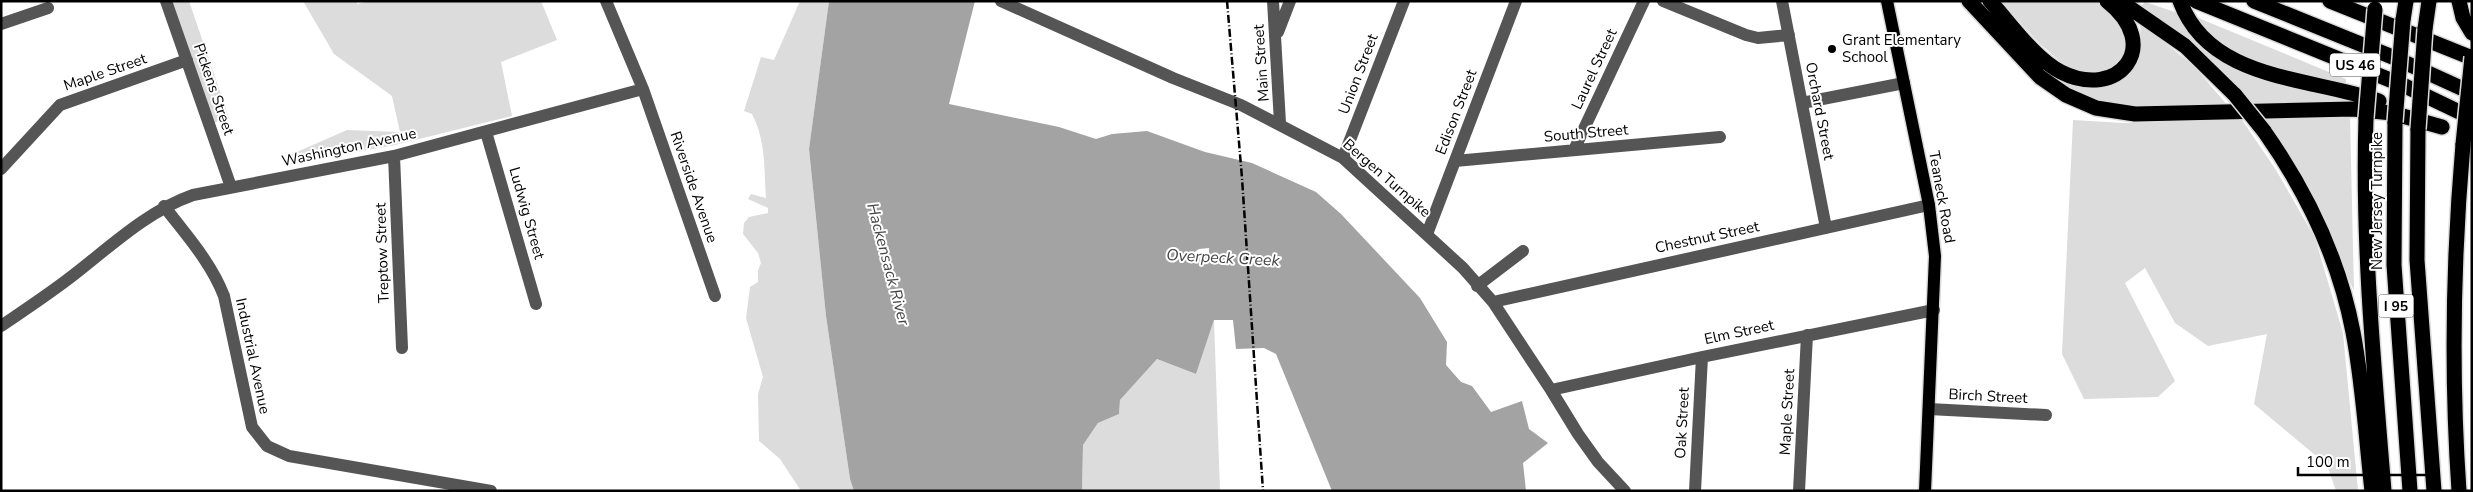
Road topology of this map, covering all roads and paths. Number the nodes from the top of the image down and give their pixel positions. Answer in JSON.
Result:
{"nodes":[{"id":1,"x":166,"y":1,"type":"edge"},
{"id":2,"x":606,"y":1,"type":"edge"},
{"id":3,"x":1001,"y":1,"type":"edge"},
{"id":4,"x":1273,"y":1,"type":"edge"},
{"id":5,"x":1290,"y":1,"type":"edge"},
{"id":6,"x":1404,"y":1,"type":"edge"},
{"id":7,"x":1516,"y":1,"type":"edge"},
{"id":8,"x":1644,"y":1,"type":"edge"},
{"id":9,"x":1663,"y":1,"type":"edge"},
{"id":10,"x":1782,"y":1,"type":"edge"},
{"id":11,"x":1887,"y":1,"type":"edge"},
{"id":12,"x":1969,"y":1,"type":"edge"},
{"id":13,"x":1990,"y":1,"type":"edge"},
{"id":14,"x":2108,"y":1,"type":"edge"},
{"id":15,"x":2120,"y":1,"type":"edge"},
{"id":16,"x":2180,"y":1,"type":"edge"},
{"id":17,"x":2196,"y":1,"type":"edge"},
{"id":18,"x":2254,"y":1,"type":"edge"},
{"id":19,"x":2330,"y":1,"type":"edge"},
{"id":20,"x":2406,"y":1,"type":"edge"},
{"id":21,"x":2429,"y":1,"type":"edge"},
{"id":22,"x":2459,"y":1,"type":"edge"},
{"id":23,"x":2375,"y":4,"type":"edge"},
{"id":24,"x":48,"y":8,"type":"dead end"},
{"id":25,"x":1,"y":24,"type":"edge"},
{"id":26,"x":2472,"y":33,"type":"edge"},
{"id":27,"x":1789,"y":34,"type":"junction"},
{"id":28,"x":1276,"y":37,"type":"junction"},
{"id":29,"x":2472,"y":58,"type":"edge"},
{"id":30,"x":187,"y":60,"type":"junction"},
{"id":31,"x":2433,"y":75,"type":"junction"},
{"id":32,"x":1904,"y":83,"type":"junction"},
{"id":33,"x":2472,"y":86,"type":"edge"},
{"id":34,"x":643,"y":89,"type":"junction"},
{"id":35,"x":2472,"y":93,"type":"edge"},
{"id":36,"x":1802,"y":103,"type":"junction"},
{"id":37,"x":2472,"y":118,"type":"edge"},
{"id":38,"x":1280,"y":123,"type":"junction"},
{"id":39,"x":2442,"y":127,"type":"junction"},
{"id":40,"x":486,"y":132,"type":"junction"},
{"id":41,"x":1720,"y":137,"type":"dead end"},
{"id":42,"x":2467,"y":141,"type":"edge"},
{"id":43,"x":1574,"y":150,"type":"junction"},
{"id":44,"x":394,"y":156,"type":"junction"},
{"id":45,"x":1343,"y":158,"type":"junction"},
{"id":46,"x":1455,"y":161,"type":"junction"},
{"id":47,"x":1,"y":169,"type":"edge"},
{"id":48,"x":231,"y":187,"type":"junction"},
{"id":49,"x":1929,"y":205,"type":"junction"},
{"id":50,"x":164,"y":206,"type":"junction"},
{"id":51,"x":1826,"y":228,"type":"junction"},
{"id":52,"x":1427,"y":234,"type":"junction"},
{"id":53,"x":1524,"y":251,"type":"dead end"},
{"id":54,"x":1477,"y":286,"type":"junction"},
{"id":55,"x":715,"y":296,"type":"dead end"},
{"id":56,"x":1493,"y":302,"type":"junction"},
{"id":57,"x":536,"y":304,"type":"dead end"},
{"id":58,"x":1934,"y":310,"type":"junction"},
{"id":59,"x":3,"y":323,"type":"edge"},
{"id":60,"x":1807,"y":335,"type":"junction"},
{"id":61,"x":402,"y":348,"type":"dead end"},
{"id":62,"x":1702,"y":357,"type":"junction"},
{"id":63,"x":1551,"y":390,"type":"junction"},
{"id":64,"x":1928,"y":409,"type":"junction"},
{"id":65,"x":2046,"y":415,"type":"dead end"},
{"id":66,"x":491,"y":491,"type":"edge"},
{"id":67,"x":1625,"y":491,"type":"edge"},
{"id":68,"x":1695,"y":491,"type":"edge"},
{"id":69,"x":1800,"y":491,"type":"edge"},
{"id":70,"x":1925,"y":491,"type":"edge"},
{"id":71,"x":2372,"y":491,"type":"edge"},
{"id":72,"x":2384,"y":491,"type":"edge"},
{"id":73,"x":2410,"y":491,"type":"edge"},
{"id":74,"x":2434,"y":491,"type":"edge"},
{"id":75,"x":2459,"y":491,"type":"edge"}],
"edges":[{"from":1,"to":30,"type":"street","name":"Pickens Street"},
{"from":2,"to":34,"type":"street"},
{"from":3,"to":38,"type":"street","name":"Bergen Turnpike"},
{"from":4,"to":28,"type":"street","name":"Main Street"},
{"from":5,"to":28,"type":"street"},
{"from":6,"to":45,"type":"street","name":"Union Street"},
{"from":7,"to":46,"type":"street","name":"Edison Street"},
{"from":8,"to":43,"type":"street","name":"Laurel Street"},
{"from":9,"to":27,"type":"street"},
{"from":10,"to":27,"type":"street","name":"Orchard Street"},
{"from":11,"to":32,"type":"main road","name":"Teaneck Road"},
{"from":12,"to":39,"type":"highway"},
{"from":13,"to":14,"type":"highway"},
{"from":15,"to":71,"type":"highway","bridge":true},
{"from":16,"to":39,"type":"highway"},
{"from":17,"to":37,"type":"highway","number":"US 46"},
{"from":18,"to":31,"type":"highway","number":"US 46"},
{"from":19,"to":29,"type":"highway"},
{"from":20,"to":73,"type":"highway","name":"New Jersey Turnpike","number":"I 95","bridge":true},
{"from":21,"to":74,"type":"highway","bridge":true},
{"from":22,"to":26,"type":"highway"},
{"from":23,"to":72,"type":"highway","bridge":true},
{"from":24,"to":25,"type":"street"},
{"from":27,"to":36,"type":"street","name":"Orchard Street"},
{"from":28,"to":38,"type":"street","name":"Main Street"},
{"from":29,"to":42,"type":"highway","bridge":true},
{"from":30,"to":47,"type":"street","name":"Maple Street"},
{"from":30,"to":48,"type":"street","name":"Pickens Street"},
{"from":31,"to":33,"type":"highway"},
{"from":31,"to":35,"type":"highway","number":"US 46"},
{"from":32,"to":36,"type":"street"},
{"from":32,"to":49,"type":"main road","name":"Teaneck Road"},
{"from":34,"to":40,"type":"street","name":"Washington Avenue"},
{"from":34,"to":55,"type":"street","name":"Riverside Avenue"},
{"from":36,"to":51,"type":"street","name":"Orchard Street"},
{"from":38,"to":45,"type":"street","name":"Bergen Turnpike"},
{"from":39,"to":42,"type":"highway"},
{"from":40,"to":44,"type":"street","name":"Washington Avenue"},
{"from":40,"to":57,"type":"street","name":"Ludwig Street"},
{"from":41,"to":43,"type":"street","name":"South Street"},
{"from":42,"to":75,"type":"highway"},
{"from":43,"to":46,"type":"street","name":"South Street"},
{"from":44,"to":48,"type":"street","name":"Washington Avenue"},
{"from":44,"to":61,"type":"street","name":"Treptow Street"},
{"from":45,"to":52,"type":"street","name":"Bergen Turnpike"},
{"from":46,"to":52,"type":"street","name":"Edison Street"},
{"from":48,"to":50,"type":"street","name":"Washington Avenue"},
{"from":49,"to":51,"type":"street","name":"Chestnut Street"},
{"from":49,"to":58,"type":"main road","name":"Teaneck Road"},
{"from":50,"to":59,"type":"street","name":"Washington Avenue"},
{"from":50,"to":66,"type":"street","name":"Industrial Avenue"},
{"from":51,"to":56,"type":"street","name":"Chestnut Street"},
{"from":52,"to":54,"type":"street","name":"Bergen Turnpike"},
{"from":53,"to":54,"type":"street"},
{"from":54,"to":56,"type":"street","name":"Bergen Turnpike"},
{"from":56,"to":63,"type":"street","name":"Bergen Turnpike"},
{"from":58,"to":60,"type":"street","name":"Elm Street"},
{"from":58,"to":64,"type":"main road","name":"Teaneck Road"},
{"from":60,"to":62,"type":"street","name":"Elm Street"},
{"from":60,"to":69,"type":"street","name":"Maple Street"},
{"from":62,"to":63,"type":"street","name":"Elm Street"},
{"from":62,"to":68,"type":"street","name":"Oak Street"},
{"from":63,"to":67,"type":"street","name":"Bergen Turnpike"},
{"from":64,"to":65,"type":"street","name":"Birch Street"},
{"from":64,"to":70,"type":"main road","name":"Teaneck Road"}]}
